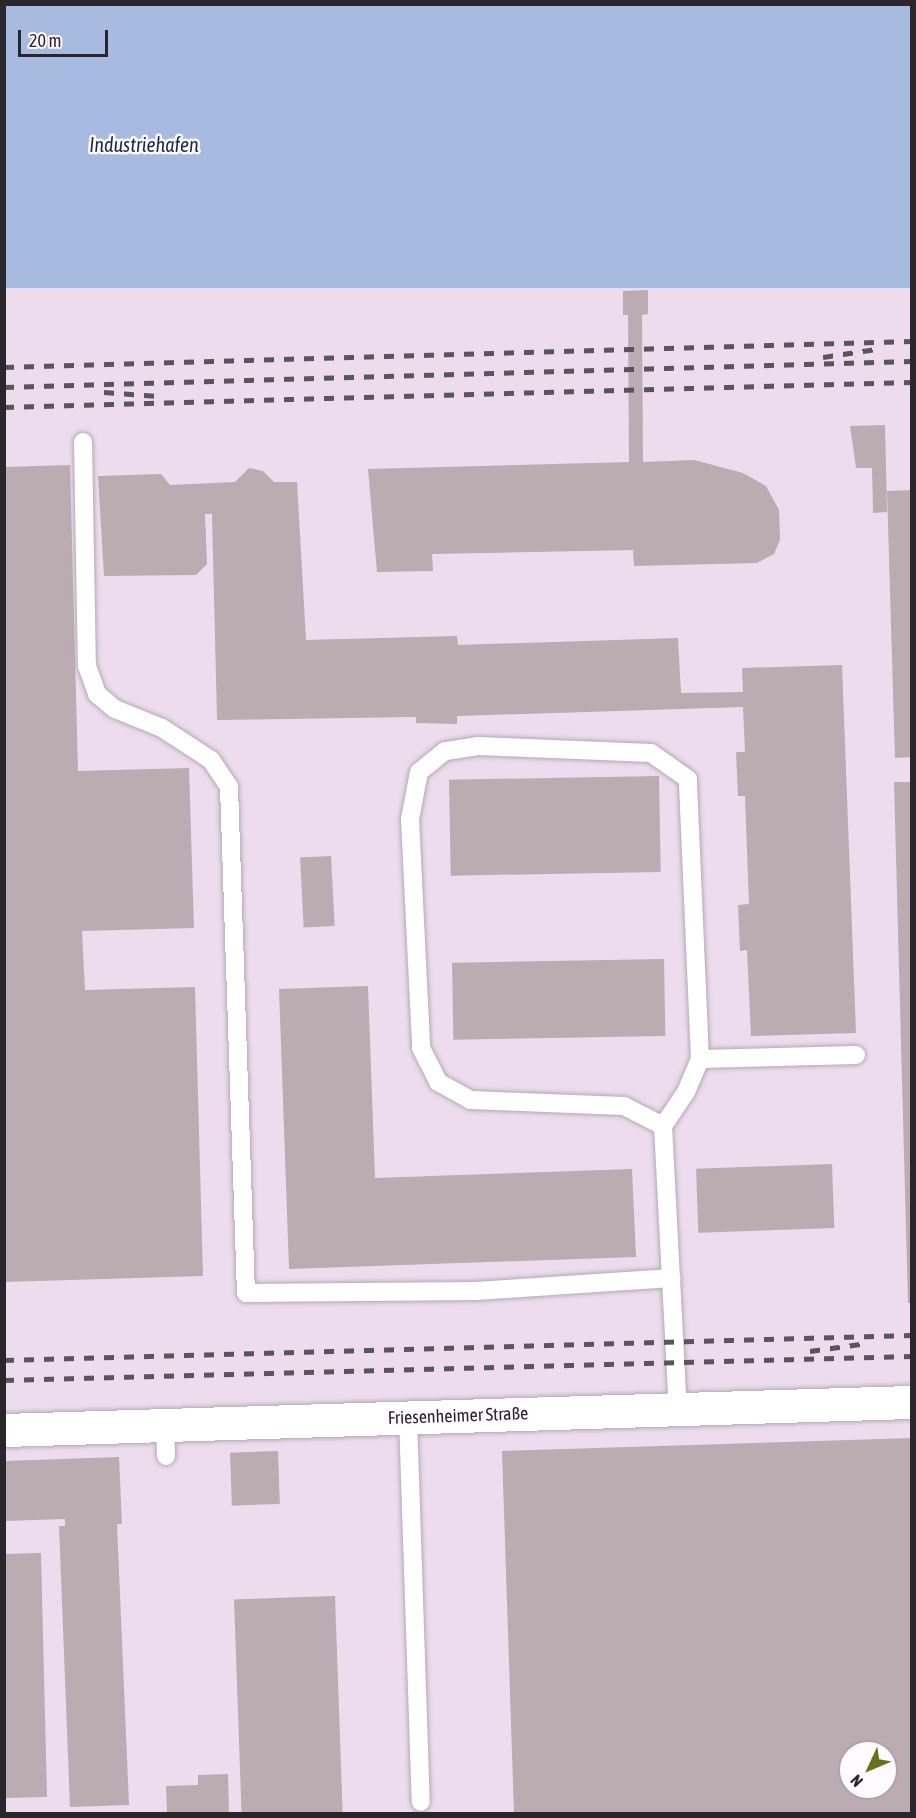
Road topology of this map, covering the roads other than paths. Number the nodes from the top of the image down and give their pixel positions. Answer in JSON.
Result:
{"nodes":[{"id":1,"x":83,"y":442,"type":"dead end"},
{"id":2,"x":856,"y":1055,"type":"dead end"},
{"id":3,"x":700,"y":1059,"type":"junction"},
{"id":4,"x":663,"y":1126,"type":"junction"},
{"id":5,"x":672,"y":1278,"type":"junction"},
{"id":6,"x":912,"y":1402,"type":"edge"},
{"id":7,"x":678,"y":1410,"type":"junction"},
{"id":8,"x":408,"y":1418,"type":"junction"},
{"id":9,"x":4,"y":1430,"type":"edge"},
{"id":10,"x":421,"y":1802,"type":"dead end"}],
"edges":[{"from":1,"to":5,"type":"lane"},
{"from":2,"to":3,"type":"lane"},
{"from":3,"to":4,"type":"lane"},
{"from":3,"to":4,"type":"lane"},
{"from":4,"to":5,"type":"lane"},
{"from":5,"to":7,"type":"lane"},
{"from":6,"to":7,"type":"street","name":"Friesenheimer Straße"},
{"from":7,"to":8,"type":"street","name":"Friesenheimer Straße"},
{"from":8,"to":9,"type":"street","name":"Friesenheimer Straße"},
{"from":8,"to":10,"type":"lane"}]}
